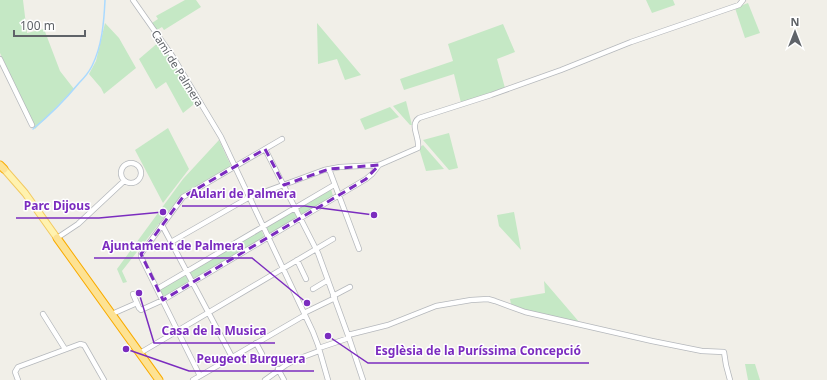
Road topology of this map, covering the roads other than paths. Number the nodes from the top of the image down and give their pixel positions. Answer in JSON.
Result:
{"nodes":[{"id":1,"x":133,"y":0,"type":"edge"},
{"id":2,"x":742,"y":0,"type":"edge"},
{"id":3,"x":0,"y":59,"type":"edge"},
{"id":4,"x":2,"y":69,"type":"edge"},
{"id":5,"x":32,"y":125,"type":"dead end"},
{"id":6,"x":282,"y":139,"type":"dead end"},
{"id":7,"x":265,"y":148,"type":"junction"},
{"id":8,"x":379,"y":165,"type":"junction"},
{"id":9,"x":234,"y":166,"type":"junction"},
{"id":10,"x":2,"y":167,"type":"edge"},
{"id":11,"x":329,"y":169,"type":"junction"},
{"id":12,"x":124,"y":181,"type":"junction"},
{"id":13,"x":284,"y":185,"type":"junction"},
{"id":14,"x":334,"y":185,"type":"junction"},
{"id":15,"x":338,"y":196,"type":"junction"},
{"id":16,"x":248,"y":198,"type":"junction"},
{"id":17,"x":295,"y":208,"type":"junction"},
{"id":18,"x":300,"y":218,"type":"junction"},
{"id":19,"x":162,"y":225,"type":"junction"},
{"id":20,"x":262,"y":227,"type":"junction"},
{"id":21,"x":57,"y":238,"type":"junction"},
{"id":22,"x":268,"y":238,"type":"junction"},
{"id":23,"x":333,"y":239,"type":"dead end"},
{"id":24,"x":171,"y":242,"type":"junction"},
{"id":25,"x":316,"y":249,"type":"junction"},
{"id":26,"x":359,"y":249,"type":"dead end"},
{"id":27,"x":297,"y":260,"type":"junction"},
{"id":28,"x":282,"y":268,"type":"junction"},
{"id":29,"x":187,"y":272,"type":"junction"},
{"id":30,"x":306,"y":279,"type":"dead end"},
{"id":31,"x":328,"y":280,"type":"junction"},
{"id":32,"x":193,"y":282,"type":"junction"},
{"id":33,"x":350,"y":287,"type":"dead end"},
{"id":34,"x":313,"y":288,"type":"dead end"},
{"id":35,"x":157,"y":289,"type":"junction"},
{"id":36,"x":133,"y":294,"type":"dead end"},
{"id":37,"x":334,"y":297,"type":"junction"},
{"id":38,"x":162,"y":300,"type":"junction"},
{"id":39,"x":137,"y":303,"type":"junction"},
{"id":40,"x":208,"y":312,"type":"junction"},
{"id":41,"x":43,"y":314,"type":"dead end"},
{"id":42,"x":112,"y":314,"type":"junction"},
{"id":43,"x":304,"y":314,"type":"junction"},
{"id":44,"x":178,"y":331,"type":"junction"},
{"id":45,"x":349,"y":337,"type":"junction"},
{"id":46,"x":256,"y":343,"type":"junction"},
{"id":47,"x":65,"y":349,"type":"junction"},
{"id":48,"x":319,"y":349,"type":"junction"},
{"id":49,"x":140,"y":353,"type":"junction"},
{"id":50,"x":262,"y":354,"type":"dead end"},
{"id":51,"x":232,"y":357,"type":"junction"},
{"id":52,"x":278,"y":370,"type":"junction"},
{"id":53,"x":201,"y":376,"type":"junction"},
{"id":54,"x":18,"y":380,"type":"edge"},
{"id":55,"x":104,"y":380,"type":"edge"},
{"id":56,"x":159,"y":380,"type":"edge"},
{"id":57,"x":193,"y":380,"type":"edge"},
{"id":58,"x":204,"y":380,"type":"edge"},
{"id":59,"x":265,"y":380,"type":"edge"},
{"id":60,"x":284,"y":380,"type":"edge"},
{"id":61,"x":326,"y":380,"type":"edge"},
{"id":62,"x":363,"y":380,"type":"edge"},
{"id":63,"x":730,"y":380,"type":"edge"}],
"edges":[{"from":1,"to":9,"type":"street","name":"Camí de Palmera"},
{"from":2,"to":8,"type":"street"},
{"from":3,"to":4,"type":"street"},
{"from":4,"to":5,"type":"street"},
{"from":6,"to":7,"type":"street"},
{"from":7,"to":9,"type":"street"},
{"from":7,"to":13,"type":"street"},
{"from":8,"to":11,"type":"street"},
{"from":8,"to":15,"type":"street"},
{"from":9,"to":16,"type":"street","name":"Camí de Palmera"},
{"from":9,"to":19,"type":"street"},
{"from":10,"to":21,"type":"main road"},
{"from":11,"to":13,"type":"street"},
{"from":11,"to":14,"type":"street"},
{"from":12,"to":12,"type":"street"},
{"from":12,"to":21,"type":"street"},
{"from":13,"to":16,"type":"street"},
{"from":13,"to":17,"type":"street"},
{"from":14,"to":15,"type":"street"},
{"from":14,"to":17,"type":"street"},
{"from":15,"to":18,"type":"street"},
{"from":15,"to":26,"type":"street"},
{"from":16,"to":20,"type":"street","name":"Camí de Palmera"},
{"from":16,"to":24,"type":"street"},
{"from":17,"to":18,"type":"street"},
{"from":17,"to":20,"type":"street"},
{"from":18,"to":22,"type":"street"},
{"from":18,"to":25,"type":"street"},
{"from":19,"to":24,"type":"street"},
{"from":19,"to":35,"type":"street"},
{"from":20,"to":22,"type":"street","name":"Camí de Palmera"},
{"from":20,"to":29,"type":"street"},
{"from":21,"to":42,"type":"highway"},
{"from":22,"to":28,"type":"street","name":"Camí de Palmera"},
{"from":22,"to":32,"type":"street"},
{"from":23,"to":25,"type":"street"},
{"from":24,"to":29,"type":"street"},
{"from":25,"to":27,"type":"street"},
{"from":25,"to":31,"type":"street"},
{"from":27,"to":28,"type":"street"},
{"from":27,"to":30,"type":"street"},
{"from":28,"to":40,"type":"street"},
{"from":28,"to":43,"type":"street","name":"Camí de Palmera"},
{"from":29,"to":32,"type":"street"},
{"from":29,"to":35,"type":"street"},
{"from":31,"to":34,"type":"street"},
{"from":31,"to":37,"type":"street"},
{"from":32,"to":38,"type":"street"},
{"from":32,"to":40,"type":"street"},
{"from":33,"to":37,"type":"street"},
{"from":35,"to":38,"type":"street"},
{"from":36,"to":39,"type":"street"},
{"from":37,"to":43,"type":"street"},
{"from":37,"to":45,"type":"street"},
{"from":38,"to":39,"type":"street"},
{"from":38,"to":44,"type":"street"},
{"from":39,"to":42,"type":"street"},
{"from":40,"to":44,"type":"street"},
{"from":40,"to":51,"type":"street"},
{"from":41,"to":47,"type":"street"},
{"from":42,"to":49,"type":"highway"},
{"from":43,"to":46,"type":"street"},
{"from":43,"to":48,"type":"street","name":"Camí de Palmera"},
{"from":44,"to":49,"type":"street"},
{"from":44,"to":53,"type":"street"},
{"from":45,"to":48,"type":"street"},
{"from":45,"to":62,"type":"street"},
{"from":45,"to":63,"type":"street"},
{"from":46,"to":50,"type":"street"},
{"from":46,"to":51,"type":"street"},
{"from":47,"to":54,"type":"street"},
{"from":47,"to":55,"type":"street"},
{"from":48,"to":52,"type":"street"},
{"from":48,"to":61,"type":"street","name":"Camí de Palmera"},
{"from":49,"to":56,"type":"highway"},
{"from":51,"to":53,"type":"street"},
{"from":52,"to":59,"type":"street"},
{"from":52,"to":60,"type":"street"},
{"from":53,"to":57,"type":"street"},
{"from":53,"to":58,"type":"street"}]}
